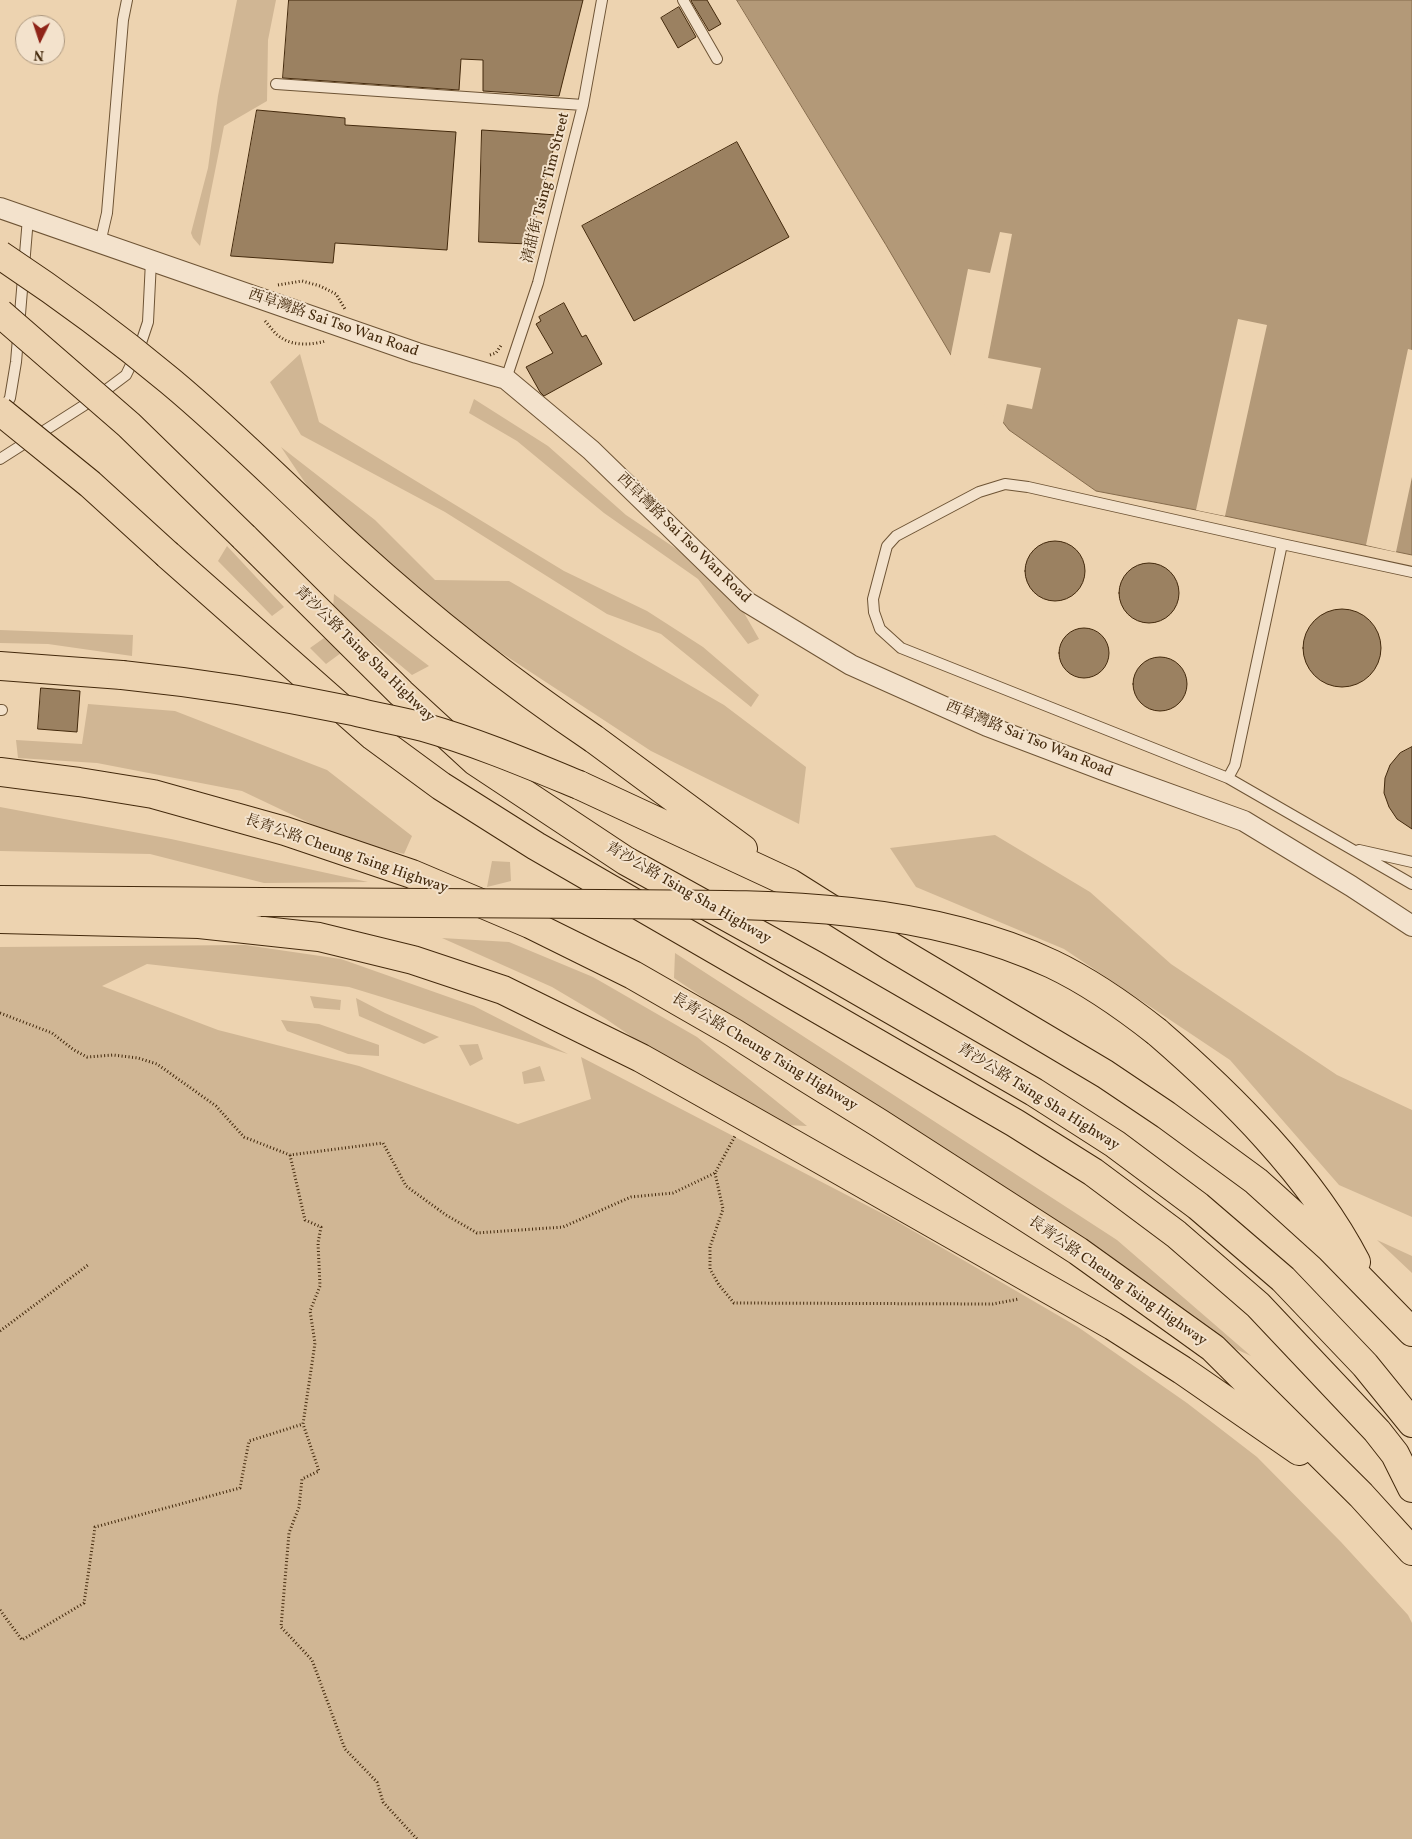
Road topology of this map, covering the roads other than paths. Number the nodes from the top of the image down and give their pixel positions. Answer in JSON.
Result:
{"nodes":[{"id":1,"x":127,"y":0,"type":"edge"},
{"id":2,"x":602,"y":0,"type":"edge"},
{"id":3,"x":682,"y":0,"type":"edge"},
{"id":4,"x":717,"y":59,"type":"dead end"},
{"id":5,"x":276,"y":84,"type":"dead end"},
{"id":6,"x":583,"y":105,"type":"junction"},
{"id":7,"x":0,"y":208,"type":"edge"},
{"id":8,"x":28,"y":218,"type":"junction"},
{"id":9,"x":100,"y":243,"type":"junction"},
{"id":10,"x":0,"y":255,"type":"edge"},
{"id":11,"x":151,"y":262,"type":"junction"},
{"id":12,"x":0,"y":313,"type":"edge"},
{"id":13,"x":506,"y":380,"type":"junction"},
{"id":14,"x":0,"y":411,"type":"edge"},
{"id":15,"x":0,"y":416,"type":"edge"},
{"id":16,"x":0,"y":458,"type":"edge"},
{"id":17,"x":1282,"y":544,"type":"junction"},
{"id":18,"x":1412,"y":572,"type":"edge"},
{"id":19,"x":0,"y":666,"type":"edge"},
{"id":20,"x":0,"y":772,"type":"edge"},
{"id":21,"x":1228,"y":778,"type":"junction"},
{"id":22,"x":1348,"y":848,"type":"junction"},
{"id":23,"x":1412,"y":862,"type":"edge"},
{"id":24,"x":790,"y":883,"type":"junction"},
{"id":25,"x":1412,"y":884,"type":"edge"},
{"id":26,"x":0,"y":900,"type":"edge"},
{"id":27,"x":0,"y":920,"type":"edge"},
{"id":28,"x":1412,"y":926,"type":"edge"},
{"id":29,"x":1368,"y":1286,"type":"junction"},
{"id":30,"x":1412,"y":1332,"type":"edge"},
{"id":31,"x":1412,"y":1423,"type":"edge"},
{"id":32,"x":1412,"y":1488,"type":"edge"},
{"id":33,"x":1361,"y":1495,"type":"junction"},
{"id":34,"x":1412,"y":1552,"type":"edge"}],
"edges":[{"from":1,"to":9,"type":"lane"},
{"from":2,"to":6,"type":"lane","name":"清甜街 Tsing Tim Street"},
{"from":3,"to":4,"type":"lane"},
{"from":5,"to":6,"type":"lane"},
{"from":6,"to":13,"type":"lane","name":"清甜街 Tsing Tim Street"},
{"from":7,"to":8,"type":"street","name":"西草灣路 Sai Tso Wan Road"},
{"from":8,"to":9,"type":"street","name":"西草灣路 Sai Tso Wan Road"},
{"from":8,"to":15,"type":"lane"},
{"from":9,"to":11,"type":"street","name":"西草灣路 Sai Tso Wan Road"},
{"from":10,"to":24,"type":"highway","bridge":true},
{"from":11,"to":13,"type":"street","name":"西草灣路 Sai Tso Wan Road"},
{"from":11,"to":16,"type":"lane"},
{"from":12,"to":31,"type":"highway","name":"青沙公路 Tsing Sha Highway","bridge":true},
{"from":13,"to":28,"type":"street","name":"西草灣路 Sai Tso Wan Road"},
{"from":14,"to":32,"type":"highway","bridge":true},
{"from":17,"to":18,"type":"lane"},
{"from":17,"to":21,"type":"lane"},
{"from":17,"to":21,"type":"lane"},
{"from":19,"to":24,"type":"highway","bridge":true},
{"from":20,"to":33,"type":"highway","name":"長青公路 Cheung Tsing Highway"},
{"from":21,"to":22,"type":"lane"},
{"from":22,"to":23,"type":"lane"},
{"from":22,"to":25,"type":"lane"},
{"from":24,"to":29,"type":"highway","bridge":true},
{"from":26,"to":29,"type":"highway","bridge":true},
{"from":27,"to":33,"type":"highway"},
{"from":29,"to":30,"type":"highway"},
{"from":33,"to":34,"type":"highway","name":"長青公路 Cheung Tsing Highway"}]}
